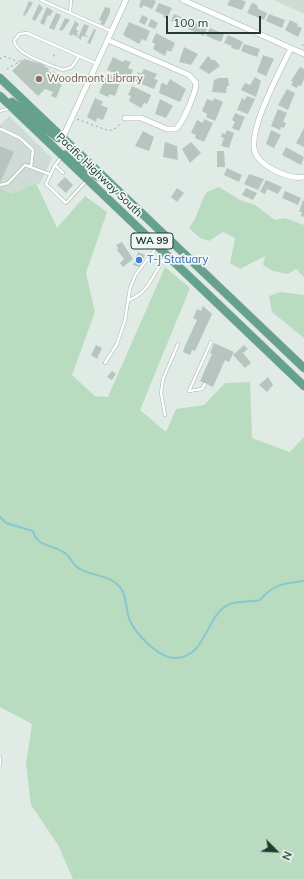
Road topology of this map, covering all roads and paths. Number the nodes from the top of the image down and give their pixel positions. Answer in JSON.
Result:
{"nodes":[{"id":1,"x":41,"y":0,"type":"edge"},
{"id":2,"x":71,"y":0,"type":"edge"},
{"id":3,"x":126,"y":0,"type":"edge"},
{"id":4,"x":183,"y":0,"type":"edge"},
{"id":5,"x":70,"y":13,"type":"junction"},
{"id":6,"x":112,"y":31,"type":"junction"},
{"id":7,"x":108,"y":40,"type":"junction"},
{"id":8,"x":291,"y":48,"type":"junction"},
{"id":9,"x":56,"y":54,"type":"dead end"},
{"id":10,"x":304,"y":54,"type":"edge"},
{"id":11,"x":53,"y":56,"type":"dead end"},
{"id":12,"x":79,"y":56,"type":"junction"},
{"id":13,"x":0,"y":58,"type":"edge"},
{"id":14,"x":20,"y":63,"type":"dead end"},
{"id":15,"x":97,"y":64,"type":"junction"},
{"id":16,"x":0,"y":78,"type":"edge"},
{"id":17,"x":0,"y":95,"type":"edge"},
{"id":18,"x":12,"y":107,"type":"junction"},
{"id":19,"x":0,"y":111,"type":"edge"},
{"id":20,"x":74,"y":116,"type":"junction"},
{"id":21,"x":125,"y":118,"type":"joint"},
{"id":22,"x":1,"y":129,"type":"edge"},
{"id":23,"x":63,"y":137,"type":"junction"},
{"id":24,"x":63,"y":156,"type":"junction"},
{"id":25,"x":54,"y":165,"type":"junction"},
{"id":26,"x":32,"y":166,"type":"junction"},
{"id":27,"x":63,"y":173,"type":"dead end"},
{"id":28,"x":49,"y":174,"type":"junction"},
{"id":29,"x":304,"y":177,"type":"edge"},
{"id":30,"x":87,"y":180,"type":"junction"},
{"id":31,"x":0,"y":185,"type":"edge"},
{"id":32,"x":118,"y":191,"type":"junction"},
{"id":33,"x":158,"y":246,"type":"junction"},
{"id":34,"x":167,"y":256,"type":"junction"},
{"id":35,"x":128,"y":300,"type":"junction"},
{"id":36,"x":211,"y":342,"type":"dead end"},
{"id":37,"x":178,"y":344,"type":"dead end"},
{"id":38,"x":105,"y":363,"type":"dead end"},
{"id":39,"x":304,"y":368,"type":"edge"},
{"id":40,"x":292,"y":375,"type":"junction"},
{"id":41,"x":304,"y":381,"type":"edge"},
{"id":42,"x":205,"y":384,"type":"dead end"},
{"id":43,"x":304,"y":386,"type":"edge"},
{"id":44,"x":165,"y":415,"type":"dead end"},
{"id":45,"x":0,"y":758,"type":"edge"},
{"id":46,"x":0,"y":765,"type":"edge"}],
"edges":[{"from":1,"to":5,"type":"lane"},
{"from":2,"to":5,"type":"lane"},
{"from":3,"to":6,"type":"street"},
{"from":4,"to":8,"type":"street"},
{"from":5,"to":6,"type":"lane"},
{"from":6,"to":7,"type":"street"},
{"from":7,"to":15,"type":"street"},
{"from":7,"to":21,"type":"street"},
{"from":8,"to":10,"type":"street"},
{"from":8,"to":29,"type":"street"},
{"from":9,"to":11,"type":"path"},
{"from":12,"to":12,"type":"lane"},
{"from":12,"to":15,"type":"lane"},
{"from":13,"to":14,"type":"path"},
{"from":15,"to":20,"type":"street"},
{"from":16,"to":23,"type":"main road","name":"Pacific Highway South","number":"WA 99"},
{"from":17,"to":18,"type":"main road","name":"Pacific Highway South","number":"WA 99"},
{"from":17,"to":23,"type":"main road"},
{"from":18,"to":19,"type":"lane"},
{"from":18,"to":24,"type":"main road","name":"Pacific Highway South","number":"WA 99"},
{"from":20,"to":21,"type":"path"},
{"from":20,"to":23,"type":"street"},
{"from":22,"to":26,"type":"lane"},
{"from":23,"to":32,"type":"main road","name":"Pacific Highway South","number":"WA 99"},
{"from":24,"to":25,"type":"lane"},
{"from":24,"to":30,"type":"main road","name":"Pacific Highway South","number":"WA 99"},
{"from":24,"to":32,"type":"main road"},
{"from":25,"to":27,"type":"lane"},
{"from":25,"to":28,"type":"lane"},
{"from":26,"to":28,"type":"lane"},
{"from":26,"to":31,"type":"lane"},
{"from":28,"to":30,"type":"lane"},
{"from":30,"to":33,"type":"main road","name":"Pacific Highway South","number":"WA 99"},
{"from":32,"to":39,"type":"main road","name":"Pacific Highway South","number":"WA 99"},
{"from":33,"to":34,"type":"main road","name":"Pacific Highway South","number":"WA 99"},
{"from":33,"to":35,"type":"lane"},
{"from":34,"to":35,"type":"lane"},
{"from":34,"to":40,"type":"main road","name":"Pacific Highway South","number":"WA 99"},
{"from":35,"to":38,"type":"lane"},
{"from":36,"to":42,"type":"lane"},
{"from":37,"to":44,"type":"lane"},
{"from":40,"to":41,"type":"main road"},
{"from":40,"to":43,"type":"main road","name":"Pacific Highway South","number":"WA 99"},
{"from":45,"to":46,"type":"lane"}]}
